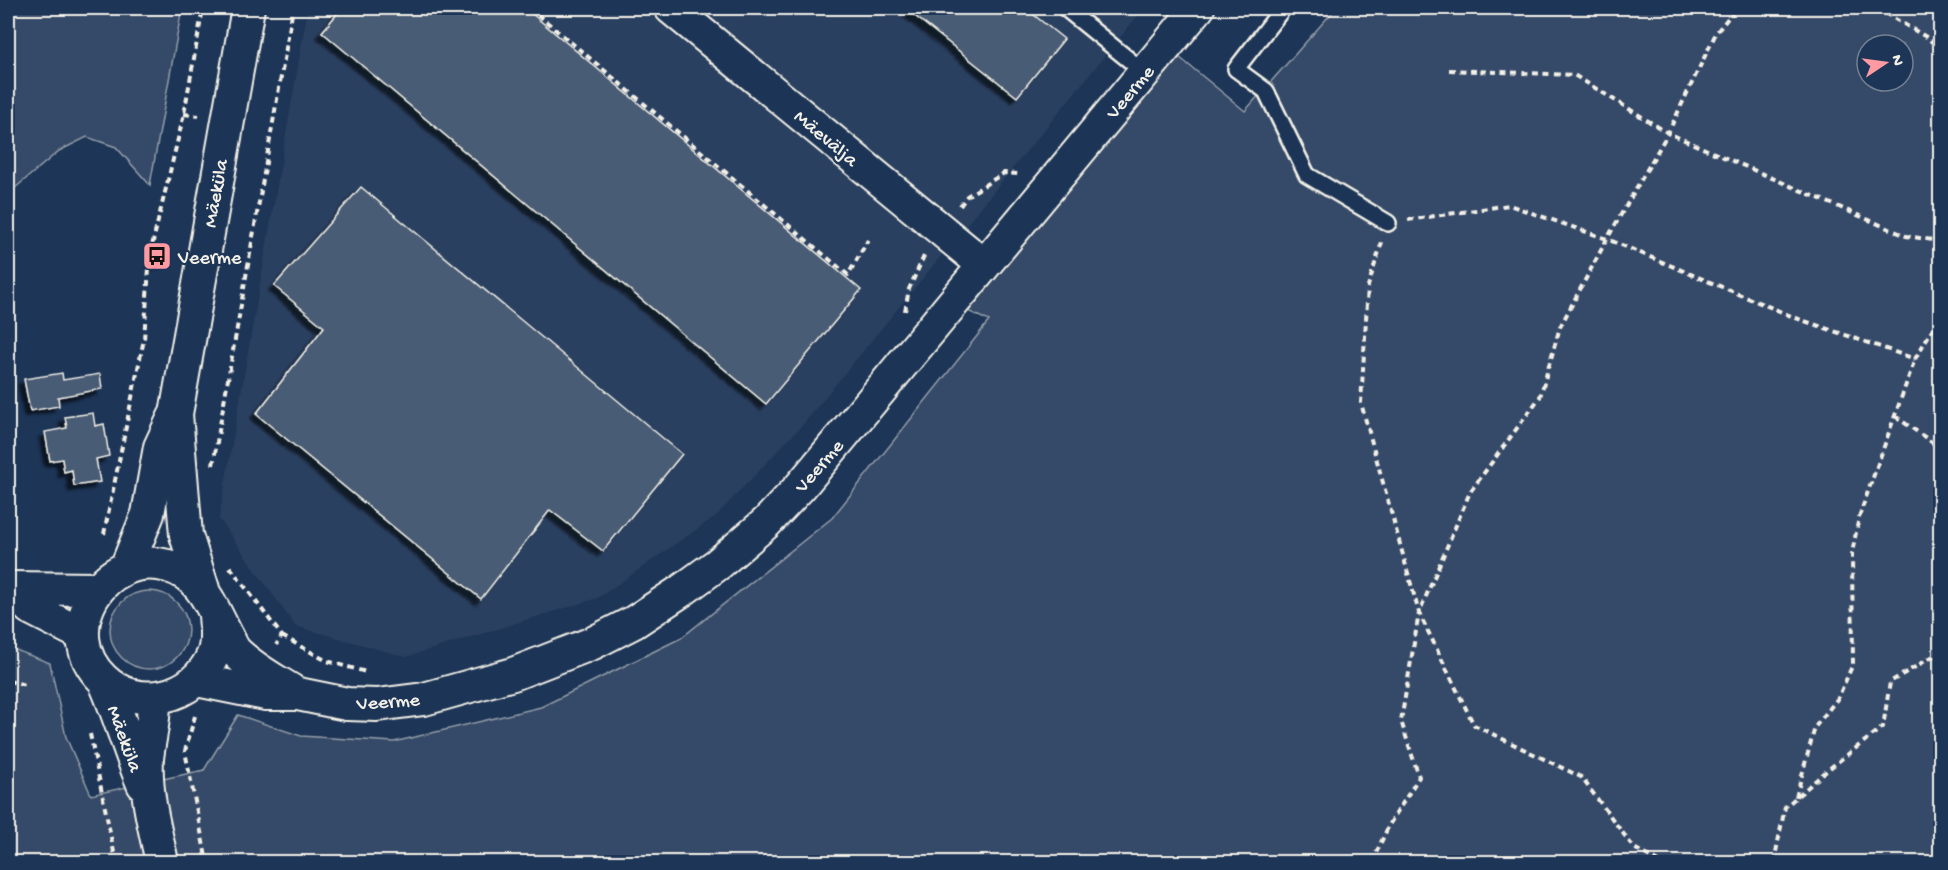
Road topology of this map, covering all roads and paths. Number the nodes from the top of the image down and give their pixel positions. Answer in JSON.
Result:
{"nodes":[{"id":1,"x":203,"y":8,"type":"edge"},
{"id":2,"x":248,"y":8,"type":"edge"},
{"id":3,"x":293,"y":8,"type":"edge"},
{"id":4,"x":530,"y":8,"type":"edge"},
{"id":5,"x":671,"y":8,"type":"edge"},
{"id":6,"x":1065,"y":8,"type":"edge"},
{"id":7,"x":1198,"y":8,"type":"edge"},
{"id":8,"x":1282,"y":8,"type":"edge"},
{"id":9,"x":1736,"y":8,"type":"edge"},
{"id":10,"x":1876,"y":8,"type":"edge"},
{"id":11,"x":1941,"y":50,"type":"edge"},
{"id":12,"x":1449,"y":70,"type":"dead end"},
{"id":13,"x":1144,"y":72,"type":"junction"},
{"id":14,"x":1668,"y":133,"type":"junction"},
{"id":15,"x":1026,"y":175,"type":"dead end"},
{"id":16,"x":1388,"y":223,"type":"junction"},
{"id":17,"x":941,"y":231,"type":"junction"},
{"id":18,"x":1607,"y":239,"type":"junction"},
{"id":19,"x":868,"y":240,"type":"dead end"},
{"id":20,"x":1941,"y":241,"type":"edge"},
{"id":21,"x":984,"y":265,"type":"junction"},
{"id":22,"x":1941,"y":316,"type":"edge"},
{"id":23,"x":903,"y":318,"type":"dead end"},
{"id":24,"x":1915,"y":359,"type":"junction"},
{"id":25,"x":176,"y":414,"type":"junction"},
{"id":26,"x":1894,"y":416,"type":"junction"},
{"id":27,"x":1941,"y":448,"type":"edge"},
{"id":28,"x":214,"y":459,"type":"dead end"},
{"id":29,"x":103,"y":542,"type":"dead end"},
{"id":30,"x":126,"y":568,"type":"junction"},
{"id":31,"x":9,"y":588,"type":"edge"},
{"id":32,"x":98,"y":589,"type":"junction"},
{"id":33,"x":209,"y":602,"type":"junction"},
{"id":34,"x":1419,"y":613,"type":"junction"},
{"id":35,"x":83,"y":635,"type":"junction"},
{"id":36,"x":282,"y":636,"type":"dead end"},
{"id":37,"x":1941,"y":652,"type":"edge"},
{"id":38,"x":369,"y":673,"type":"dead end"},
{"id":39,"x":104,"y":680,"type":"junction"},
{"id":40,"x":197,"y":680,"type":"junction"},
{"id":41,"x":8,"y":681,"type":"edge"},
{"id":42,"x":26,"y":685,"type":"dead end"},
{"id":43,"x":298,"y":694,"type":"junction"},
{"id":44,"x":154,"y":698,"type":"junction"},
{"id":45,"x":88,"y":728,"type":"dead end"},
{"id":46,"x":148,"y":796,"type":"junction"},
{"id":47,"x":1796,"y":797,"type":"junction"},
{"id":48,"x":116,"y":862,"type":"edge"},
{"id":49,"x":162,"y":862,"type":"edge"},
{"id":50,"x":1372,"y":862,"type":"edge"},
{"id":51,"x":1659,"y":862,"type":"edge"},
{"id":52,"x":1774,"y":862,"type":"edge"}],
"edges":[{"from":1,"to":29,"type":"path"},
{"from":2,"to":25,"type":"street","name":"Mäeküla"},
{"from":3,"to":28,"type":"path"},
{"from":4,"to":19,"type":"path"},
{"from":5,"to":17,"type":"street","name":"Mäevälja"},
{"from":6,"to":13,"type":"lane"},
{"from":7,"to":13,"type":"street","name":"Veerme"},
{"from":8,"to":16,"type":"lane"},
{"from":9,"to":14,"type":"path"},
{"from":10,"to":11,"type":"path"},
{"from":12,"to":14,"type":"path"},
{"from":13,"to":21,"type":"street","name":"Veerme"},
{"from":14,"to":18,"type":"path"},
{"from":14,"to":20,"type":"path"},
{"from":15,"to":17,"type":"path"},
{"from":16,"to":18,"type":"path"},
{"from":16,"to":34,"type":"path"},
{"from":17,"to":21,"type":"street","name":"Mäevälja"},
{"from":17,"to":23,"type":"path"},
{"from":18,"to":24,"type":"path"},
{"from":18,"to":34,"type":"path"},
{"from":21,"to":43,"type":"street","name":"Veerme"},
{"from":22,"to":24,"type":"path"},
{"from":24,"to":26,"type":"path"},
{"from":25,"to":30,"type":"street","name":"Mäeküla"},
{"from":25,"to":33,"type":"street","name":"Mäeküla"},
{"from":26,"to":27,"type":"path"},
{"from":26,"to":47,"type":"path"},
{"from":30,"to":32,"type":"street"},
{"from":30,"to":33,"type":"street"},
{"from":31,"to":32,"type":"street"},
{"from":31,"to":35,"type":"street"},
{"from":32,"to":35,"type":"street"},
{"from":33,"to":40,"type":"street"},
{"from":33,"to":43,"type":"street"},
{"from":34,"to":50,"type":"path"},
{"from":34,"to":51,"type":"path"},
{"from":35,"to":39,"type":"street"},
{"from":36,"to":38,"type":"path"},
{"from":37,"to":47,"type":"path"},
{"from":39,"to":44,"type":"street"},
{"from":39,"to":46,"type":"street","name":"Mäeküla"},
{"from":40,"to":43,"type":"street"},
{"from":40,"to":44,"type":"street"},
{"from":41,"to":42,"type":"path"},
{"from":44,"to":46,"type":"street","name":"Mäeküla"},
{"from":45,"to":48,"type":"path"},
{"from":46,"to":49,"type":"street","name":"Mäeküla"},
{"from":47,"to":52,"type":"path"}]}
